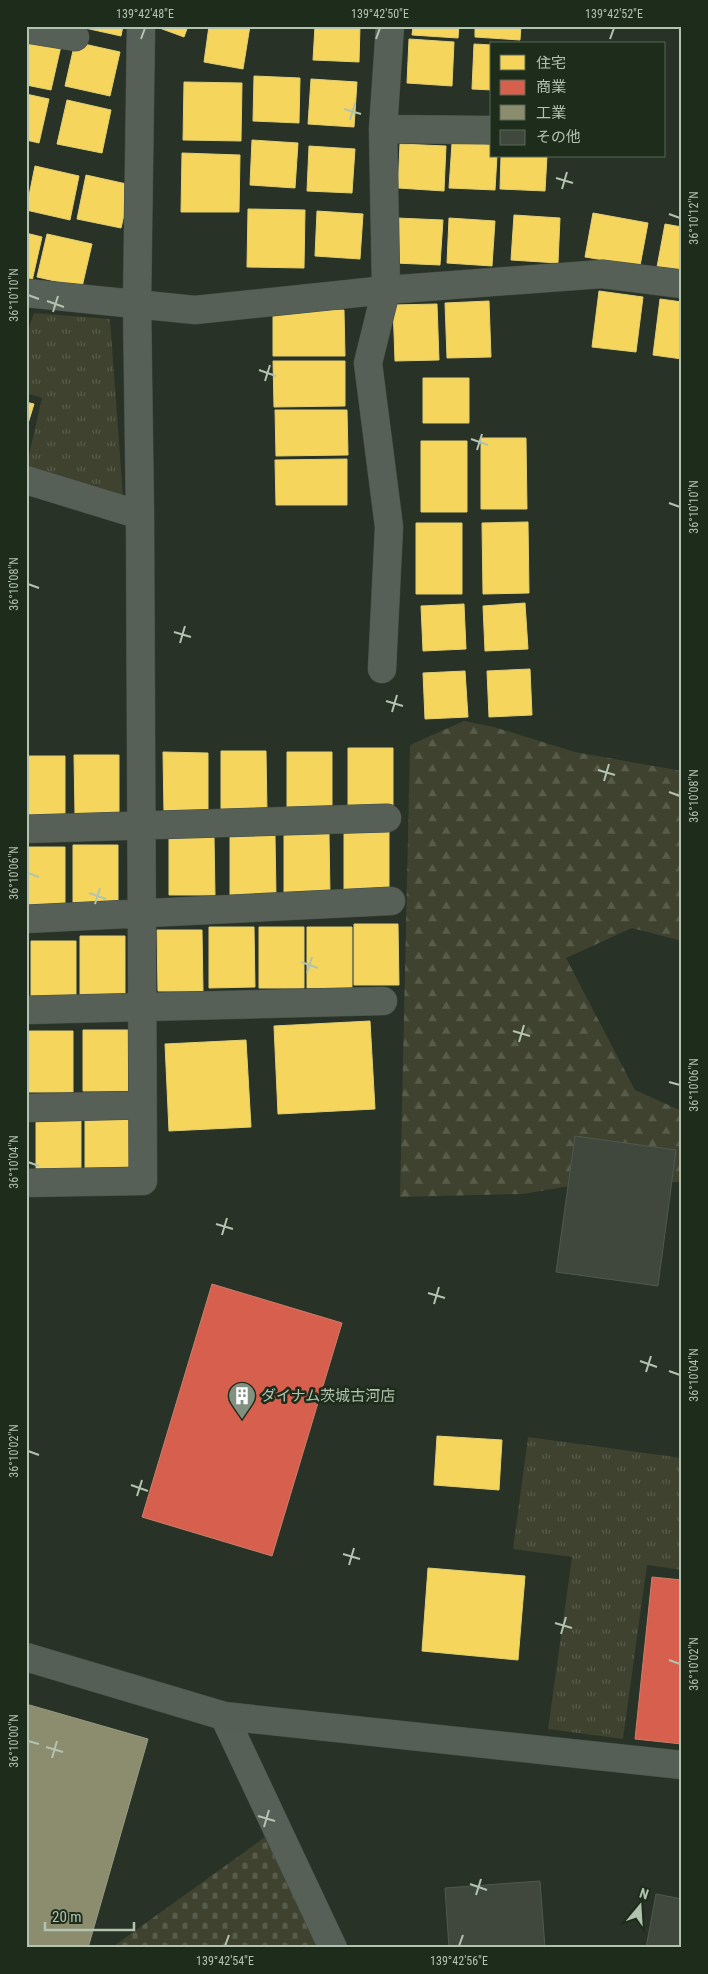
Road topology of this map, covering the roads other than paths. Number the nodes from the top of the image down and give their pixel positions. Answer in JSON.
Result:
{"nodes":[{"id":1,"x":141,"y":26,"type":"edge"},
{"id":2,"x":390,"y":26,"type":"edge"},
{"id":3,"x":26,"y":29,"type":"edge"},
{"id":4,"x":75,"y":37,"type":"dead end"},
{"id":5,"x":383,"y":129,"type":"junction"},
{"id":6,"x":490,"y":130,"type":"edge"},
{"id":7,"x":682,"y":284,"type":"edge"},
{"id":8,"x":386,"y":290,"type":"junction"},
{"id":9,"x":26,"y":293,"type":"edge"},
{"id":10,"x":136,"y":304,"type":"junction"},
{"id":11,"x":26,"y":480,"type":"edge"},
{"id":12,"x":140,"y":516,"type":"junction"},
{"id":13,"x":382,"y":670,"type":"dead end"},
{"id":14,"x":386,"y":818,"type":"dead end"},
{"id":15,"x":141,"y":825,"type":"junction"},
{"id":16,"x":26,"y":829,"type":"edge"},
{"id":17,"x":391,"y":901,"type":"dead end"},
{"id":18,"x":142,"y":913,"type":"junction"},
{"id":19,"x":26,"y":918,"type":"edge"},
{"id":20,"x":383,"y":1001,"type":"dead end"},
{"id":21,"x":142,"y":1007,"type":"junction"},
{"id":22,"x":26,"y":1010,"type":"edge"},
{"id":23,"x":142,"y":1105,"type":"junction"},
{"id":24,"x":26,"y":1108,"type":"edge"},
{"id":25,"x":26,"y":1183,"type":"edge"},
{"id":26,"x":26,"y":1657,"type":"edge"},
{"id":27,"x":224,"y":1716,"type":"junction"},
{"id":28,"x":682,"y":1765,"type":"edge"},
{"id":29,"x":333,"y":1948,"type":"edge"}],
"edges":[{"from":1,"to":10,"type":"street"},
{"from":2,"to":5,"type":"street"},
{"from":3,"to":4,"type":"street"},
{"from":5,"to":6,"type":"street"},
{"from":5,"to":8,"type":"street"},
{"from":7,"to":8,"type":"street"},
{"from":8,"to":10,"type":"street"},
{"from":8,"to":13,"type":"street"},
{"from":9,"to":10,"type":"street"},
{"from":10,"to":12,"type":"street"},
{"from":11,"to":12,"type":"street"},
{"from":12,"to":15,"type":"street"},
{"from":14,"to":15,"type":"street"},
{"from":15,"to":16,"type":"street"},
{"from":15,"to":18,"type":"street"},
{"from":17,"to":18,"type":"street"},
{"from":18,"to":19,"type":"street"},
{"from":18,"to":21,"type":"street"},
{"from":20,"to":21,"type":"street"},
{"from":21,"to":22,"type":"street"},
{"from":21,"to":23,"type":"street"},
{"from":23,"to":24,"type":"street"},
{"from":23,"to":25,"type":"street"},
{"from":26,"to":27,"type":"street"},
{"from":27,"to":28,"type":"street"},
{"from":27,"to":29,"type":"street"}]}
